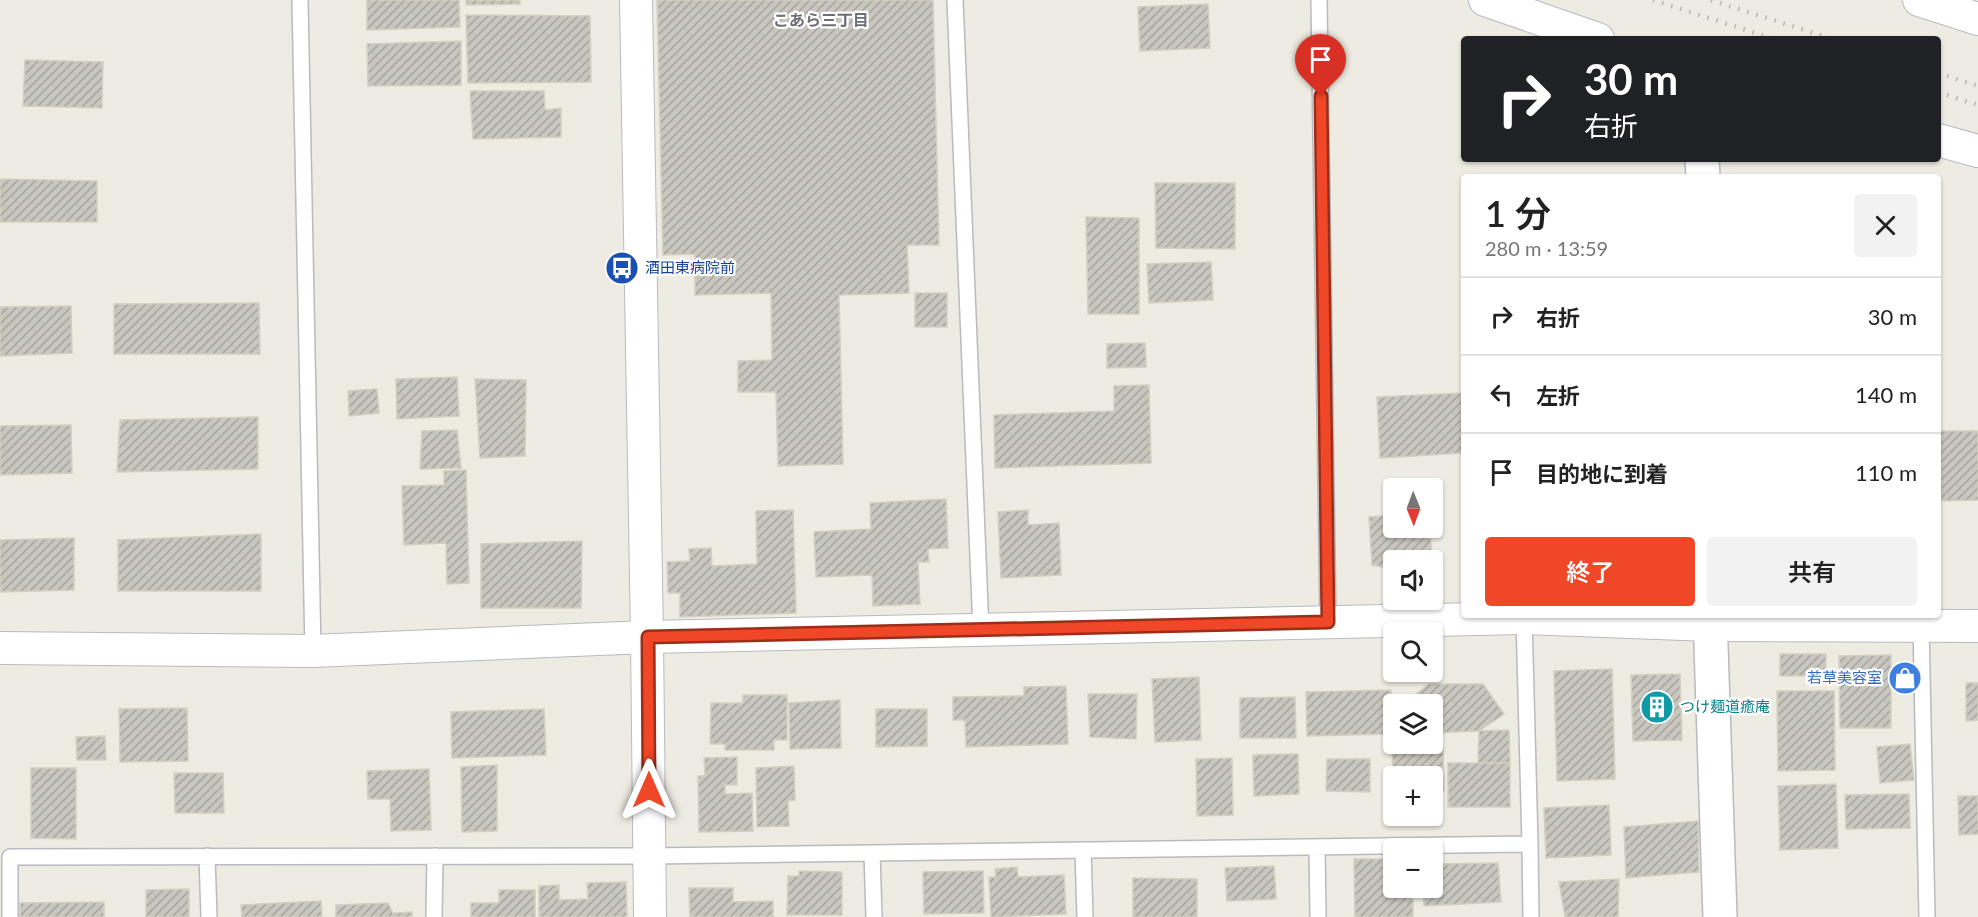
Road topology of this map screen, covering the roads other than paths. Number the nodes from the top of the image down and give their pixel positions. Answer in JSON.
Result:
{"nodes":[{"id":1,"x":300,"y":0,"type":"edge"},
{"id":2,"x":636,"y":0,"type":"edge"},
{"id":3,"x":955,"y":0,"type":"edge"},
{"id":4,"x":1320,"y":0,"type":"edge"},
{"id":5,"x":1485,"y":0,"type":"edge"},
{"id":6,"x":1919,"y":0,"type":"edge"},
{"id":7,"x":1978,"y":19,"type":"edge"},
{"id":8,"x":1589,"y":36,"type":"edge"},
{"id":9,"x":1941,"y":141,"type":"edge"},
{"id":10,"x":1978,"y":151,"type":"edge"},
{"id":11,"x":1524,"y":618,"type":"junction"},
{"id":12,"x":1710,"y":620,"type":"edge"},
{"id":13,"x":1328,"y":622,"type":"junction"},
{"id":14,"x":1921,"y":625,"type":"junction"},
{"id":15,"x":1978,"y":626,"type":"edge"},
{"id":16,"x":981,"y":630,"type":"junction"},
{"id":17,"x":648,"y":637,"type":"junction"},
{"id":18,"x":0,"y":648,"type":"edge"},
{"id":19,"x":313,"y":651,"type":"junction"},
{"id":20,"x":1530,"y":844,"type":"junction"},
{"id":21,"x":1317,"y":846,"type":"junction"},
{"id":22,"x":1083,"y":850,"type":"junction"},
{"id":23,"x":872,"y":853,"type":"junction"},
{"id":24,"x":207,"y":856,"type":"junction"},
{"id":25,"x":435,"y":856,"type":"junction"},
{"id":26,"x":649,"y":856,"type":"junction"},
{"id":27,"x":10,"y":917,"type":"edge"},
{"id":28,"x":209,"y":917,"type":"edge"},
{"id":29,"x":434,"y":917,"type":"edge"},
{"id":30,"x":650,"y":917,"type":"edge"},
{"id":31,"x":874,"y":917,"type":"edge"},
{"id":32,"x":1085,"y":917,"type":"edge"},
{"id":33,"x":1318,"y":917,"type":"edge"},
{"id":34,"x":1531,"y":917,"type":"edge"},
{"id":35,"x":1720,"y":917,"type":"edge"},
{"id":36,"x":1927,"y":917,"type":"edge"}],
"edges":[{"from":1,"to":19,"type":"lane"},
{"from":2,"to":17,"type":"street"},
{"from":3,"to":16,"type":"lane"},
{"from":4,"to":13,"type":"lane"},
{"from":5,"to":8,"type":"street"},
{"from":6,"to":7,"type":"street"},
{"from":9,"to":10,"type":"street"},
{"from":11,"to":12,"type":"street"},
{"from":11,"to":13,"type":"street"},
{"from":11,"to":20,"type":"lane"},
{"from":12,"to":14,"type":"street"},
{"from":12,"to":35,"type":"street"},
{"from":13,"to":16,"type":"street"},
{"from":14,"to":15,"type":"street"},
{"from":14,"to":36,"type":"lane"},
{"from":16,"to":17,"type":"street"},
{"from":17,"to":19,"type":"street"},
{"from":17,"to":26,"type":"street"},
{"from":18,"to":19,"type":"street"},
{"from":20,"to":21,"type":"lane"},
{"from":20,"to":34,"type":"lane"},
{"from":21,"to":22,"type":"lane"},
{"from":21,"to":33,"type":"lane"},
{"from":22,"to":23,"type":"lane"},
{"from":22,"to":32,"type":"lane"},
{"from":23,"to":26,"type":"lane"},
{"from":23,"to":31,"type":"lane"},
{"from":24,"to":25,"type":"lane"},
{"from":24,"to":27,"type":"lane"},
{"from":24,"to":28,"type":"lane"},
{"from":25,"to":26,"type":"lane"},
{"from":25,"to":29,"type":"lane"},
{"from":26,"to":30,"type":"street"}]}
